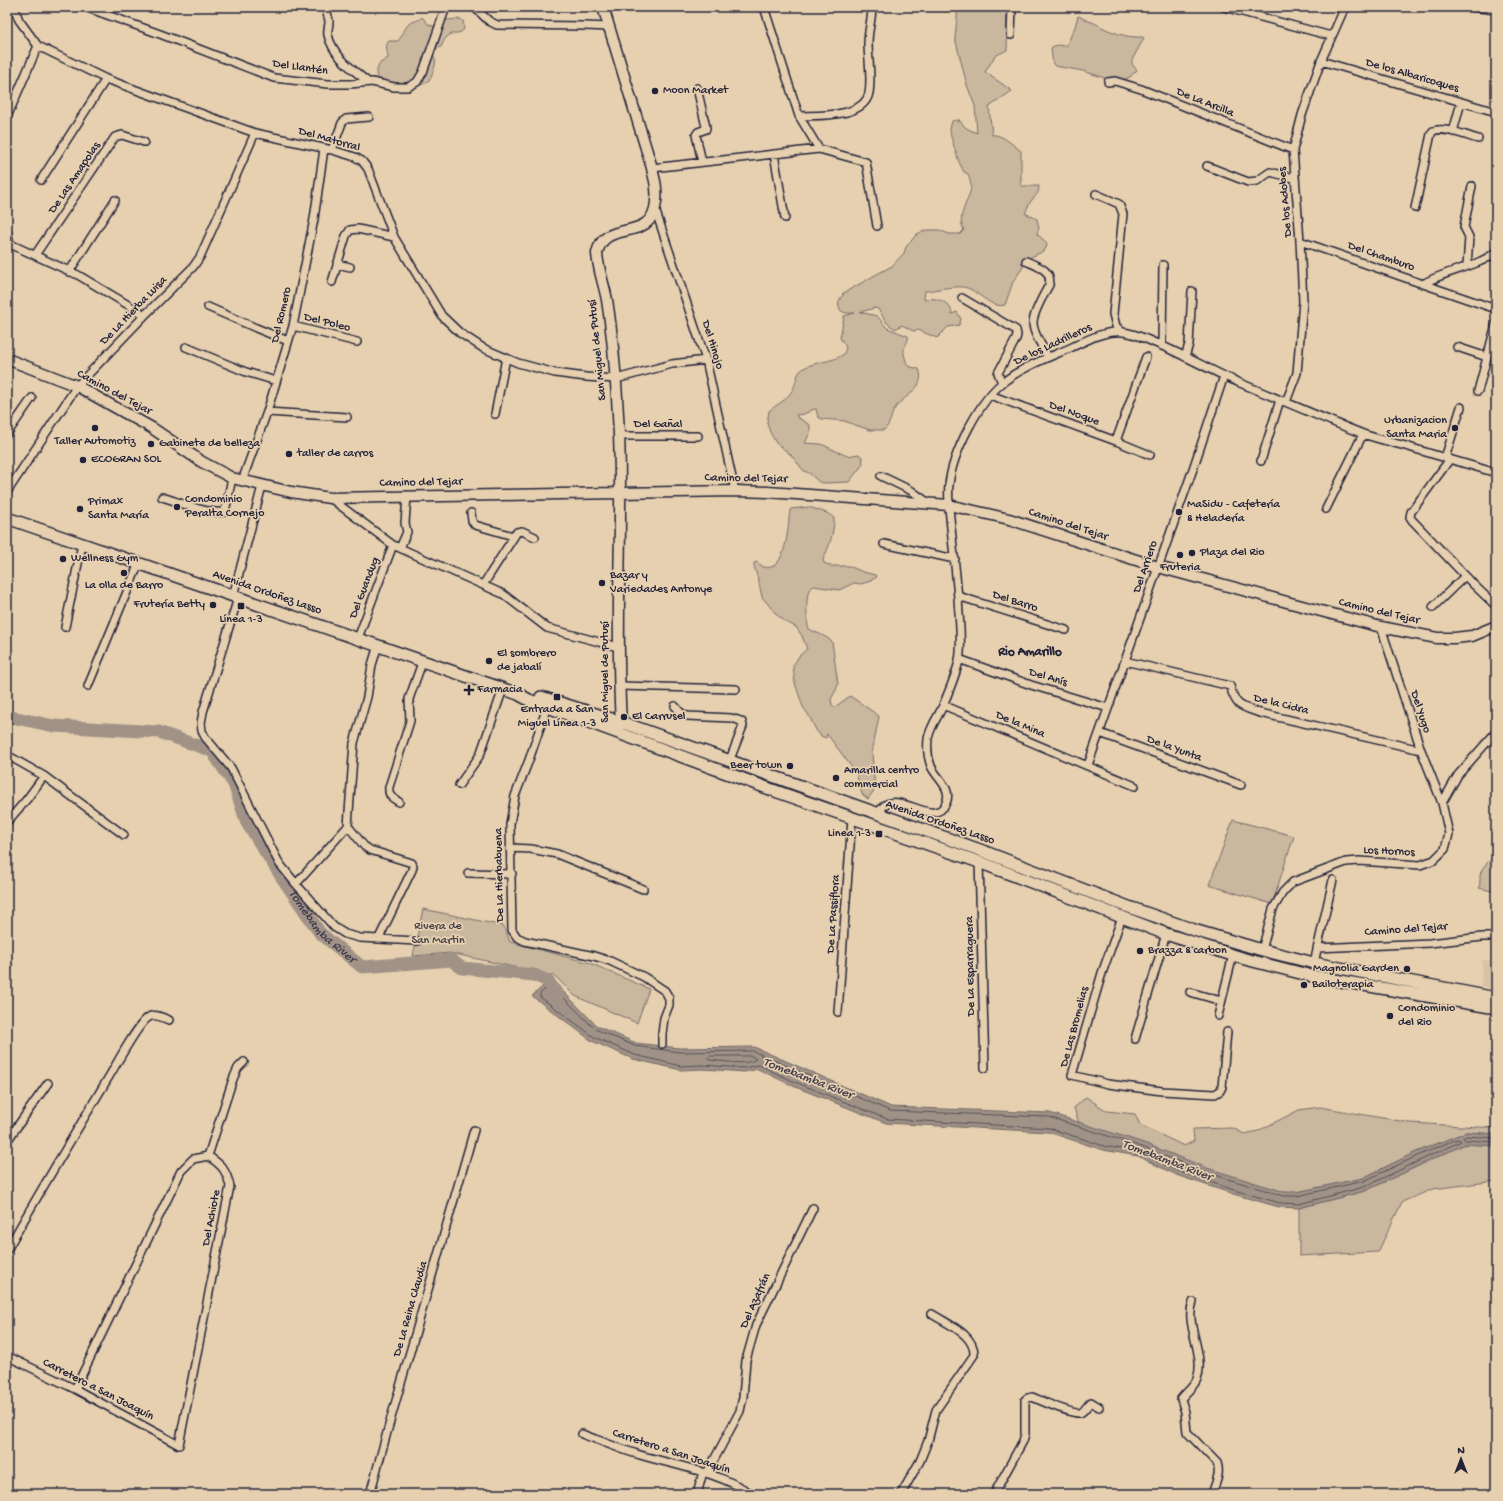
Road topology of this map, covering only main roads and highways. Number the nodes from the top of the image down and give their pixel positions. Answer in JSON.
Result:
{"nodes":[{"id":1,"x":7,"y":518,"type":"edge"},
{"id":2,"x":620,"y":728,"type":"junction"},
{"id":3,"x":1496,"y":998,"type":"edge"},
{"id":4,"x":1496,"y":1008,"type":"edge"}],
"edges":[{"from":1,"to":2,"type":"main road","name":"Avenida Ordoñez Lasso"},
{"from":2,"to":3,"type":"main road","name":"Avenida Ordoñez Lasso"},
{"from":2,"to":4,"type":"main road","name":"Avenida Ordoñez Lasso"}]}
